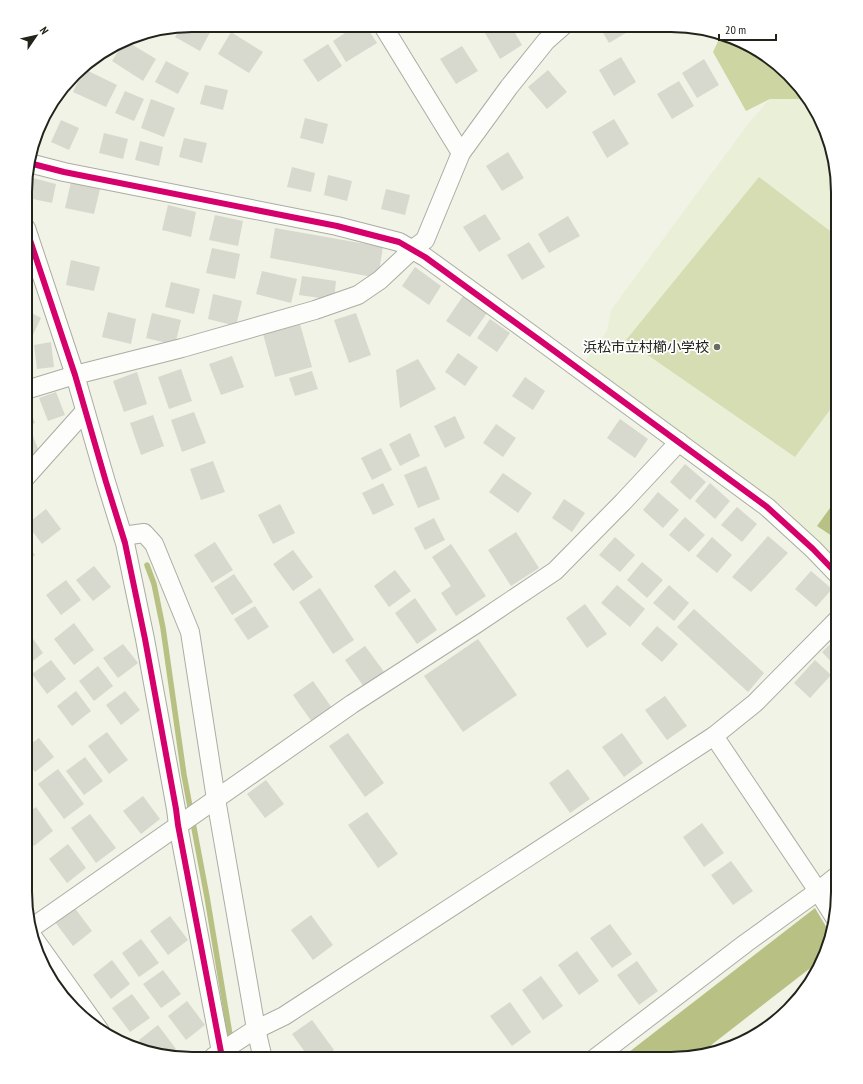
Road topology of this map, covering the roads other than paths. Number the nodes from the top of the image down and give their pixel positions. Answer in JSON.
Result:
{"nodes":[{"id":1,"x":387,"y":32,"type":"edge"},
{"id":2,"x":556,"y":32,"type":"edge"},
{"id":3,"x":461,"y":153,"type":"junction"},
{"id":4,"x":34,"y":164,"type":"edge"},
{"id":5,"x":32,"y":246,"type":"edge"},
{"id":6,"x":413,"y":250,"type":"junction"},
{"id":7,"x":75,"y":375,"type":"junction"},
{"id":8,"x":32,"y":388,"type":"edge"},
{"id":9,"x":85,"y":411,"type":"junction"},
{"id":10,"x":678,"y":442,"type":"junction"},
{"id":11,"x":32,"y":470,"type":"edge"},
{"id":12,"x":123,"y":536,"type":"junction"},
{"id":13,"x":831,"y":568,"type":"edge"},
{"id":14,"x":831,"y":626,"type":"edge"},
{"id":15,"x":714,"y":736,"type":"junction"},
{"id":16,"x":213,"y":801,"type":"junction"},
{"id":17,"x":181,"y":823,"type":"junction"},
{"id":18,"x":831,"y":881,"type":"edge"},
{"id":19,"x":818,"y":891,"type":"junction"},
{"id":20,"x":830,"y":910,"type":"edge"},
{"id":21,"x":35,"y":924,"type":"edge"},
{"id":22,"x":44,"y":952,"type":"edge"},
{"id":23,"x":87,"y":1013,"type":"edge"},
{"id":24,"x":254,"y":1030,"type":"junction"},
{"id":25,"x":219,"y":1052,"type":"edge"},
{"id":26,"x":221,"y":1052,"type":"edge"},
{"id":27,"x":261,"y":1052,"type":"edge"},
{"id":28,"x":603,"y":1052,"type":"edge"}],
"edges":[{"from":1,"to":3,"type":"street"},
{"from":2,"to":3,"type":"street"},
{"from":3,"to":6,"type":"street"},
{"from":4,"to":6,"type":"street"},
{"from":5,"to":7,"type":"street"},
{"from":6,"to":7,"type":"street"},
{"from":6,"to":10,"type":"street"},
{"from":7,"to":8,"type":"street"},
{"from":7,"to":9,"type":"street"},
{"from":9,"to":11,"type":"street"},
{"from":9,"to":12,"type":"street"},
{"from":10,"to":13,"type":"street"},
{"from":10,"to":16,"type":"street"},
{"from":12,"to":16,"type":"street"},
{"from":12,"to":17,"type":"street"},
{"from":14,"to":15,"type":"street"},
{"from":15,"to":19,"type":"street"},
{"from":15,"to":24,"type":"street"},
{"from":16,"to":17,"type":"street"},
{"from":16,"to":24,"type":"street"},
{"from":17,"to":21,"type":"street"},
{"from":17,"to":25,"type":"street"},
{"from":18,"to":19,"type":"street"},
{"from":19,"to":20,"type":"street"},
{"from":19,"to":28,"type":"street"},
{"from":22,"to":23,"type":"street"},
{"from":24,"to":26,"type":"street"},
{"from":24,"to":27,"type":"street"}]}
